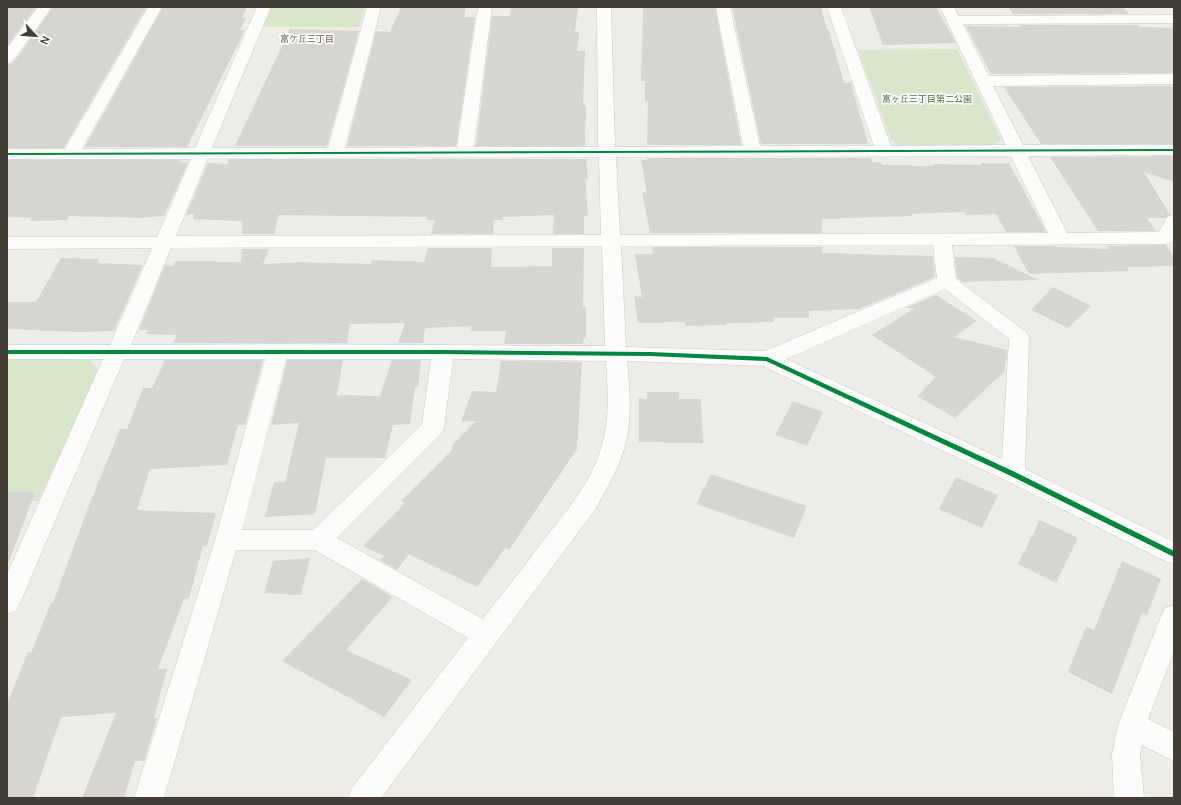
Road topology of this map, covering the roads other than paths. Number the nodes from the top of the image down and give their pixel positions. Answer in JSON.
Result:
{"nodes":[{"id":1,"x":45,"y":7,"type":"edge"},
{"id":2,"x":155,"y":7,"type":"edge"},
{"id":3,"x":264,"y":7,"type":"edge"},
{"id":4,"x":374,"y":7,"type":"edge"},
{"id":5,"x":484,"y":7,"type":"edge"},
{"id":6,"x":604,"y":7,"type":"edge"},
{"id":7,"x":723,"y":7,"type":"edge"},
{"id":8,"x":834,"y":7,"type":"edge"},
{"id":9,"x":1168,"y":7,"type":"edge"},
{"id":10,"x":950,"y":14,"type":"edge"},
{"id":11,"x":1174,"y":15,"type":"edge"},
{"id":12,"x":1174,"y":19,"type":"edge"},
{"id":13,"x":7,"y":59,"type":"edge"},
{"id":14,"x":1174,"y":79,"type":"edge"},
{"id":15,"x":983,"y":81,"type":"junction"},
{"id":16,"x":752,"y":150,"type":"junction"},
{"id":17,"x":884,"y":150,"type":"junction"},
{"id":18,"x":1017,"y":150,"type":"junction"},
{"id":19,"x":1174,"y":150,"type":"edge"},
{"id":20,"x":465,"y":151,"type":"junction"},
{"id":21,"x":607,"y":151,"type":"junction"},
{"id":22,"x":335,"y":152,"type":"junction"},
{"id":23,"x":7,"y":154,"type":"edge"},
{"id":24,"x":70,"y":154,"type":"junction"},
{"id":25,"x":202,"y":154,"type":"junction"},
{"id":26,"x":1174,"y":221,"type":"edge"},
{"id":27,"x":1060,"y":238,"type":"junction"},
{"id":28,"x":942,"y":239,"type":"junction"},
{"id":29,"x":612,"y":240,"type":"junction"},
{"id":30,"x":164,"y":242,"type":"junction"},
{"id":31,"x":7,"y":243,"type":"edge"},
{"id":32,"x":947,"y":281,"type":"junction"},
{"id":33,"x":278,"y":351,"type":"junction"},
{"id":34,"x":7,"y":352,"type":"edge"},
{"id":35,"x":117,"y":352,"type":"junction"},
{"id":36,"x":443,"y":352,"type":"junction"},
{"id":37,"x":616,"y":353,"type":"junction"},
{"id":38,"x":767,"y":359,"type":"junction"},
{"id":39,"x":1013,"y":474,"type":"junction"},
{"id":40,"x":227,"y":540,"type":"junction"},
{"id":41,"x":319,"y":540,"type":"junction"},
{"id":42,"x":1174,"y":554,"type":"edge"},
{"id":43,"x":7,"y":603,"type":"edge"},
{"id":44,"x":1174,"y":616,"type":"edge"},
{"id":45,"x":487,"y":635,"type":"junction"},
{"id":46,"x":1132,"y":724,"type":"junction"},
{"id":47,"x":1174,"y":747,"type":"edge"},
{"id":48,"x":149,"y":798,"type":"edge"},
{"id":49,"x":363,"y":798,"type":"edge"},
{"id":50,"x":1129,"y":798,"type":"edge"}],
"edges":[{"from":1,"to":13,"type":"street"},
{"from":2,"to":24,"type":"street"},
{"from":3,"to":25,"type":"street"},
{"from":4,"to":22,"type":"street"},
{"from":5,"to":20,"type":"street"},
{"from":6,"to":21,"type":"street"},
{"from":7,"to":16,"type":"street"},
{"from":8,"to":17,"type":"street"},
{"from":9,"to":11,"type":"street"},
{"from":10,"to":12,"type":"street"},
{"from":10,"to":15,"type":"street"},
{"from":14,"to":15,"type":"street"},
{"from":15,"to":18,"type":"street"},
{"from":16,"to":17,"type":"street"},
{"from":16,"to":21,"type":"street"},
{"from":17,"to":18,"type":"street"},
{"from":18,"to":19,"type":"street"},
{"from":18,"to":27,"type":"street"},
{"from":20,"to":21,"type":"street"},
{"from":20,"to":22,"type":"street"},
{"from":21,"to":29,"type":"street"},
{"from":22,"to":25,"type":"street"},
{"from":23,"to":24,"type":"street"},
{"from":24,"to":25,"type":"street"},
{"from":25,"to":30,"type":"street"},
{"from":26,"to":27,"type":"street"},
{"from":27,"to":28,"type":"street"},
{"from":28,"to":29,"type":"street"},
{"from":28,"to":32,"type":"street"},
{"from":29,"to":30,"type":"street"},
{"from":29,"to":37,"type":"street"},
{"from":30,"to":31,"type":"street"},
{"from":30,"to":35,"type":"street"},
{"from":32,"to":38,"type":"street"},
{"from":32,"to":39,"type":"street"},
{"from":33,"to":35,"type":"street"},
{"from":33,"to":36,"type":"street"},
{"from":33,"to":40,"type":"street"},
{"from":34,"to":35,"type":"street"},
{"from":35,"to":43,"type":"street"},
{"from":36,"to":37,"type":"street"},
{"from":36,"to":41,"type":"street"},
{"from":37,"to":38,"type":"street"},
{"from":37,"to":45,"type":"street"},
{"from":38,"to":39,"type":"street"},
{"from":39,"to":42,"type":"street"},
{"from":40,"to":41,"type":"street"},
{"from":40,"to":48,"type":"street"},
{"from":41,"to":45,"type":"street"},
{"from":44,"to":46,"type":"street"},
{"from":45,"to":49,"type":"street"},
{"from":46,"to":47,"type":"street"},
{"from":46,"to":50,"type":"street"}]}
